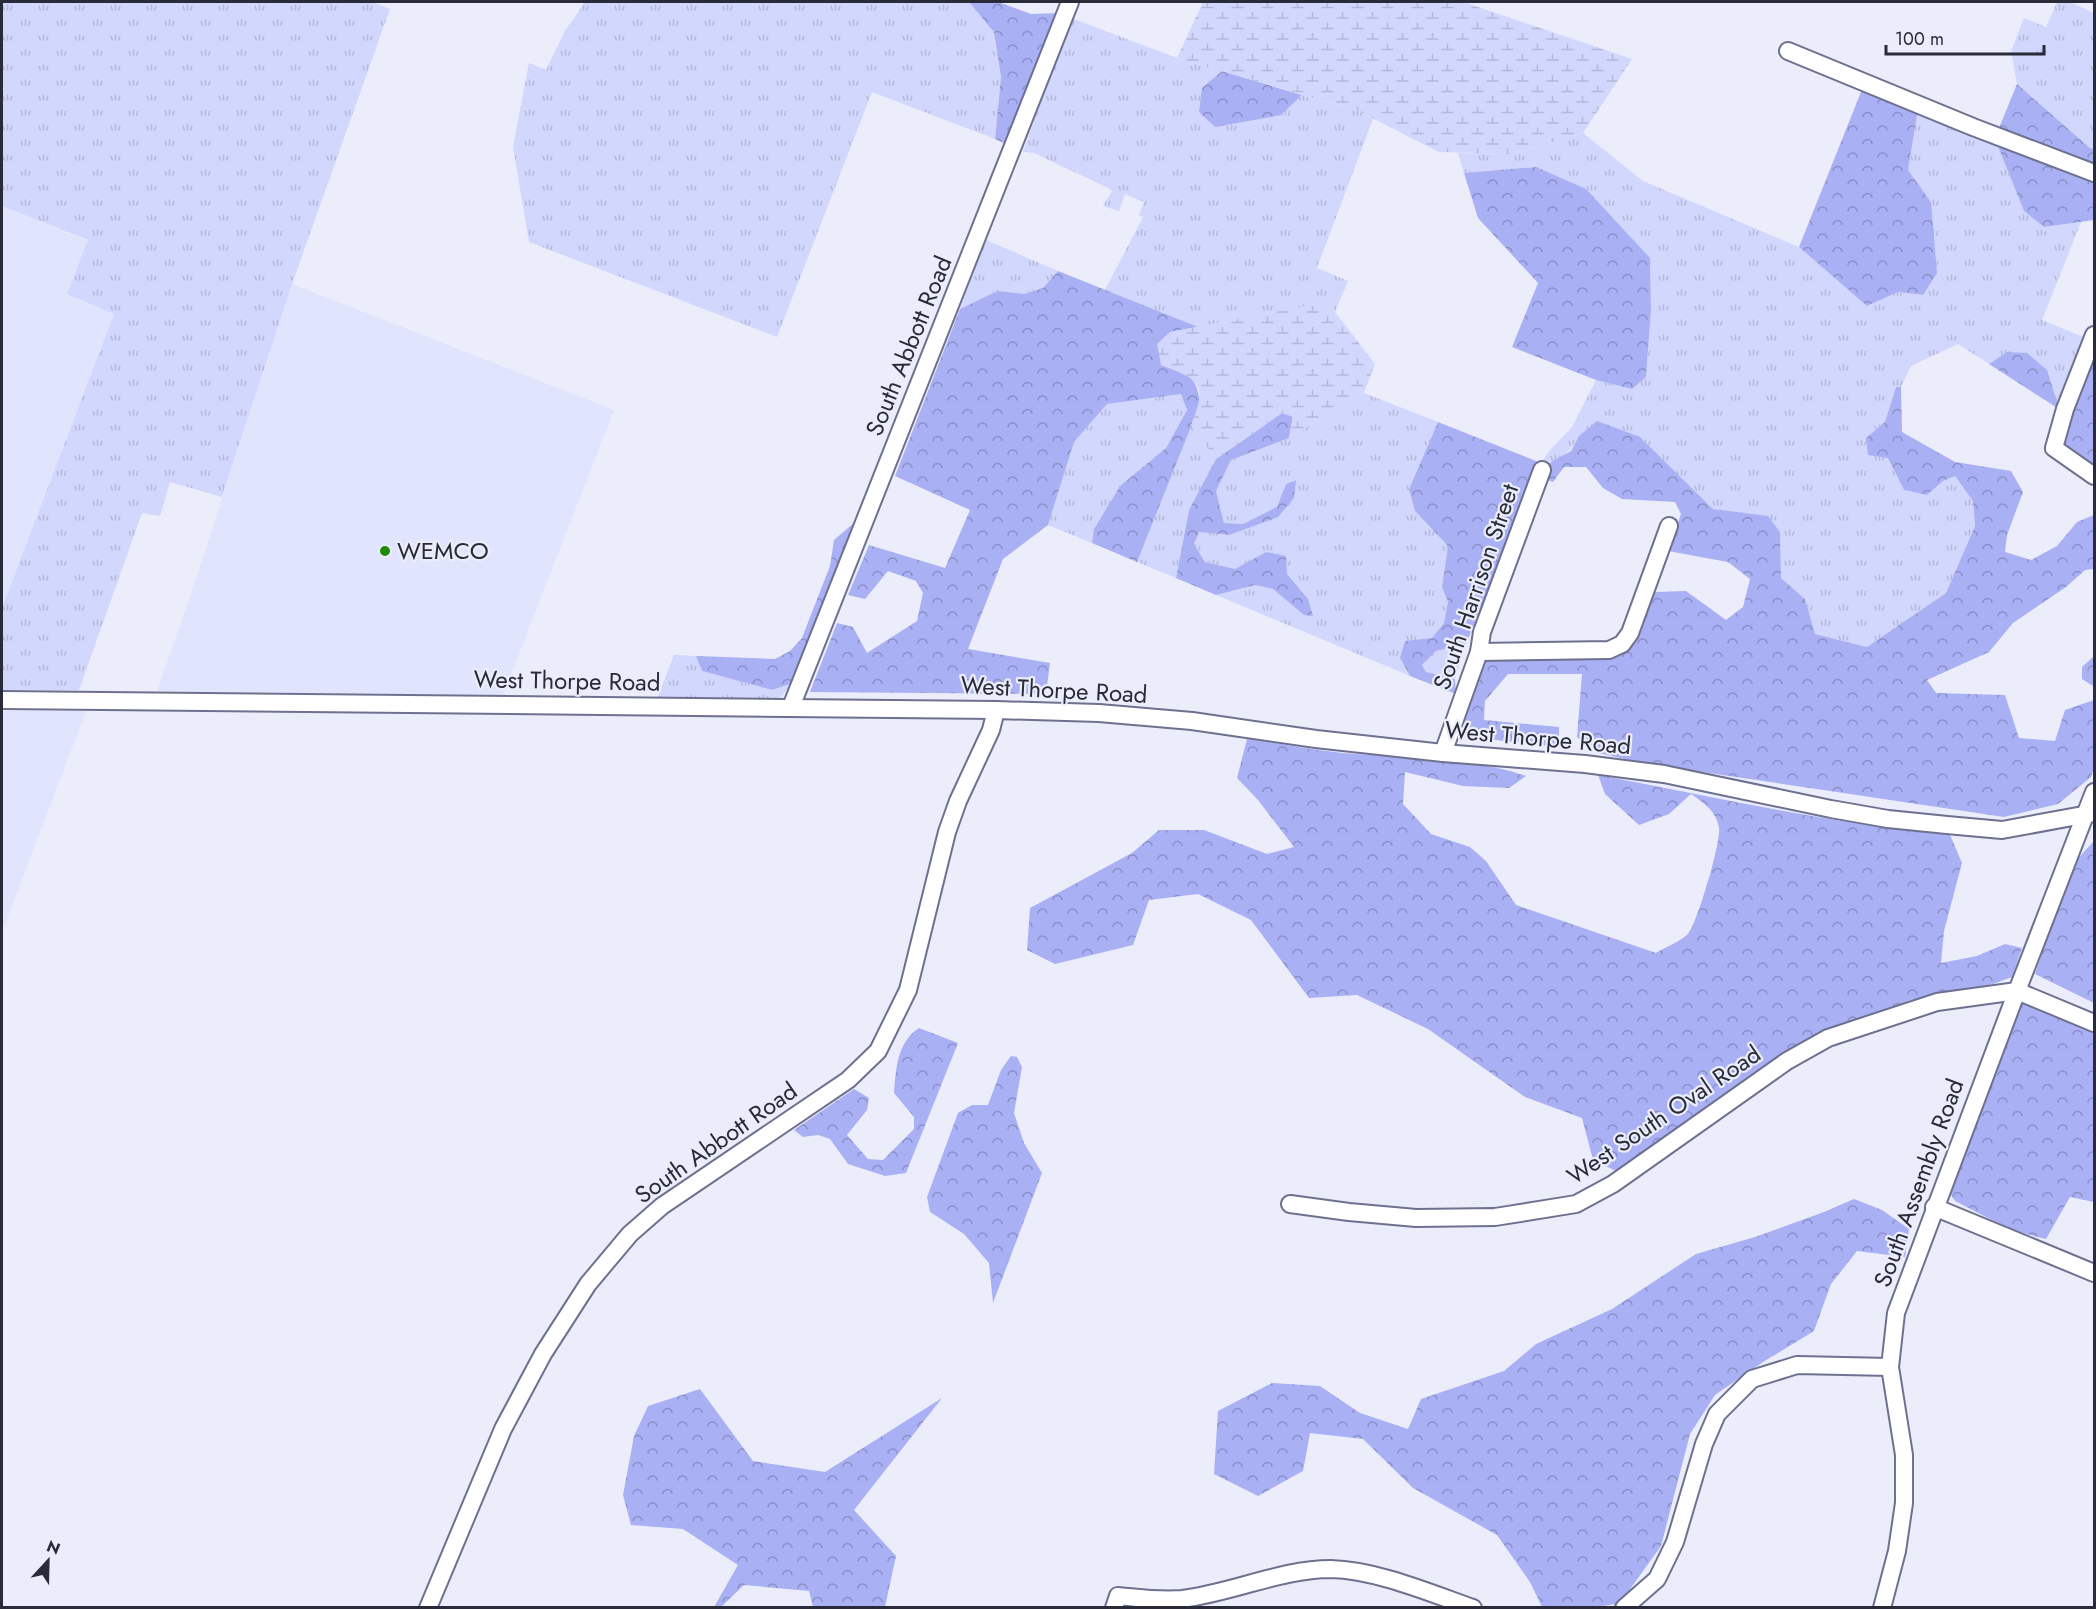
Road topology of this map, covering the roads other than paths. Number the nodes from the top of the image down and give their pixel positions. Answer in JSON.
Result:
{"nodes":[{"id":1,"x":1070,"y":2,"type":"edge"},
{"id":2,"x":1788,"y":51,"type":"dead end"},
{"id":3,"x":2094,"y":173,"type":"edge"},
{"id":4,"x":2094,"y":335,"type":"edge"},
{"id":5,"x":1542,"y":470,"type":"dead end"},
{"id":6,"x":2094,"y":476,"type":"edge"},
{"id":7,"x":1669,"y":526,"type":"dead end"},
{"id":8,"x":1479,"y":652,"type":"junction"},
{"id":9,"x":2,"y":700,"type":"edge"},
{"id":10,"x":791,"y":707,"type":"junction"},
{"id":11,"x":996,"y":710,"type":"junction"},
{"id":12,"x":1443,"y":753,"type":"junction"},
{"id":13,"x":2094,"y":792,"type":"edge"},
{"id":14,"x":2090,"y":814,"type":"edge"},
{"id":15,"x":2017,"y":991,"type":"junction"},
{"id":16,"x":2094,"y":1023,"type":"edge"},
{"id":17,"x":1290,"y":1204,"type":"dead end"},
{"id":18,"x":1935,"y":1207,"type":"junction"},
{"id":19,"x":2094,"y":1273,"type":"edge"},
{"id":20,"x":1890,"y":1367,"type":"junction"},
{"id":21,"x":1116,"y":1602,"type":"edge"},
{"id":22,"x":428,"y":1608,"type":"edge"},
{"id":23,"x":1473,"y":1608,"type":"edge"},
{"id":24,"x":1624,"y":1608,"type":"edge"},
{"id":25,"x":1882,"y":1608,"type":"edge"}],
"edges":[{"from":1,"to":10,"type":"street","name":"South Abbott Road"},
{"from":2,"to":3,"type":"street"},
{"from":4,"to":6,"type":"street"},
{"from":5,"to":8,"type":"street","name":"South Harrison Street"},
{"from":7,"to":8,"type":"street"},
{"from":8,"to":12,"type":"street","name":"South Harrison Street"},
{"from":9,"to":10,"type":"street","name":"West Thorpe Road"},
{"from":10,"to":11,"type":"street","name":"West Thorpe Road"},
{"from":11,"to":12,"type":"street","name":"West Thorpe Road"},
{"from":11,"to":22,"type":"street","name":"South Abbott Road"},
{"from":12,"to":14,"type":"street","name":"West Thorpe Road"},
{"from":13,"to":14,"type":"street","name":"South Assembly Road"},
{"from":14,"to":15,"type":"street","name":"South Assembly Road"},
{"from":15,"to":16,"type":"street"},
{"from":15,"to":17,"type":"street","name":"West South Oval Road"},
{"from":15,"to":18,"type":"street","name":"South Assembly Road"},
{"from":18,"to":19,"type":"street"},
{"from":18,"to":20,"type":"street","name":"South Assembly Road"},
{"from":20,"to":24,"type":"street"},
{"from":20,"to":25,"type":"street","name":"South Assembly Road"},
{"from":21,"to":23,"type":"street"}]}
